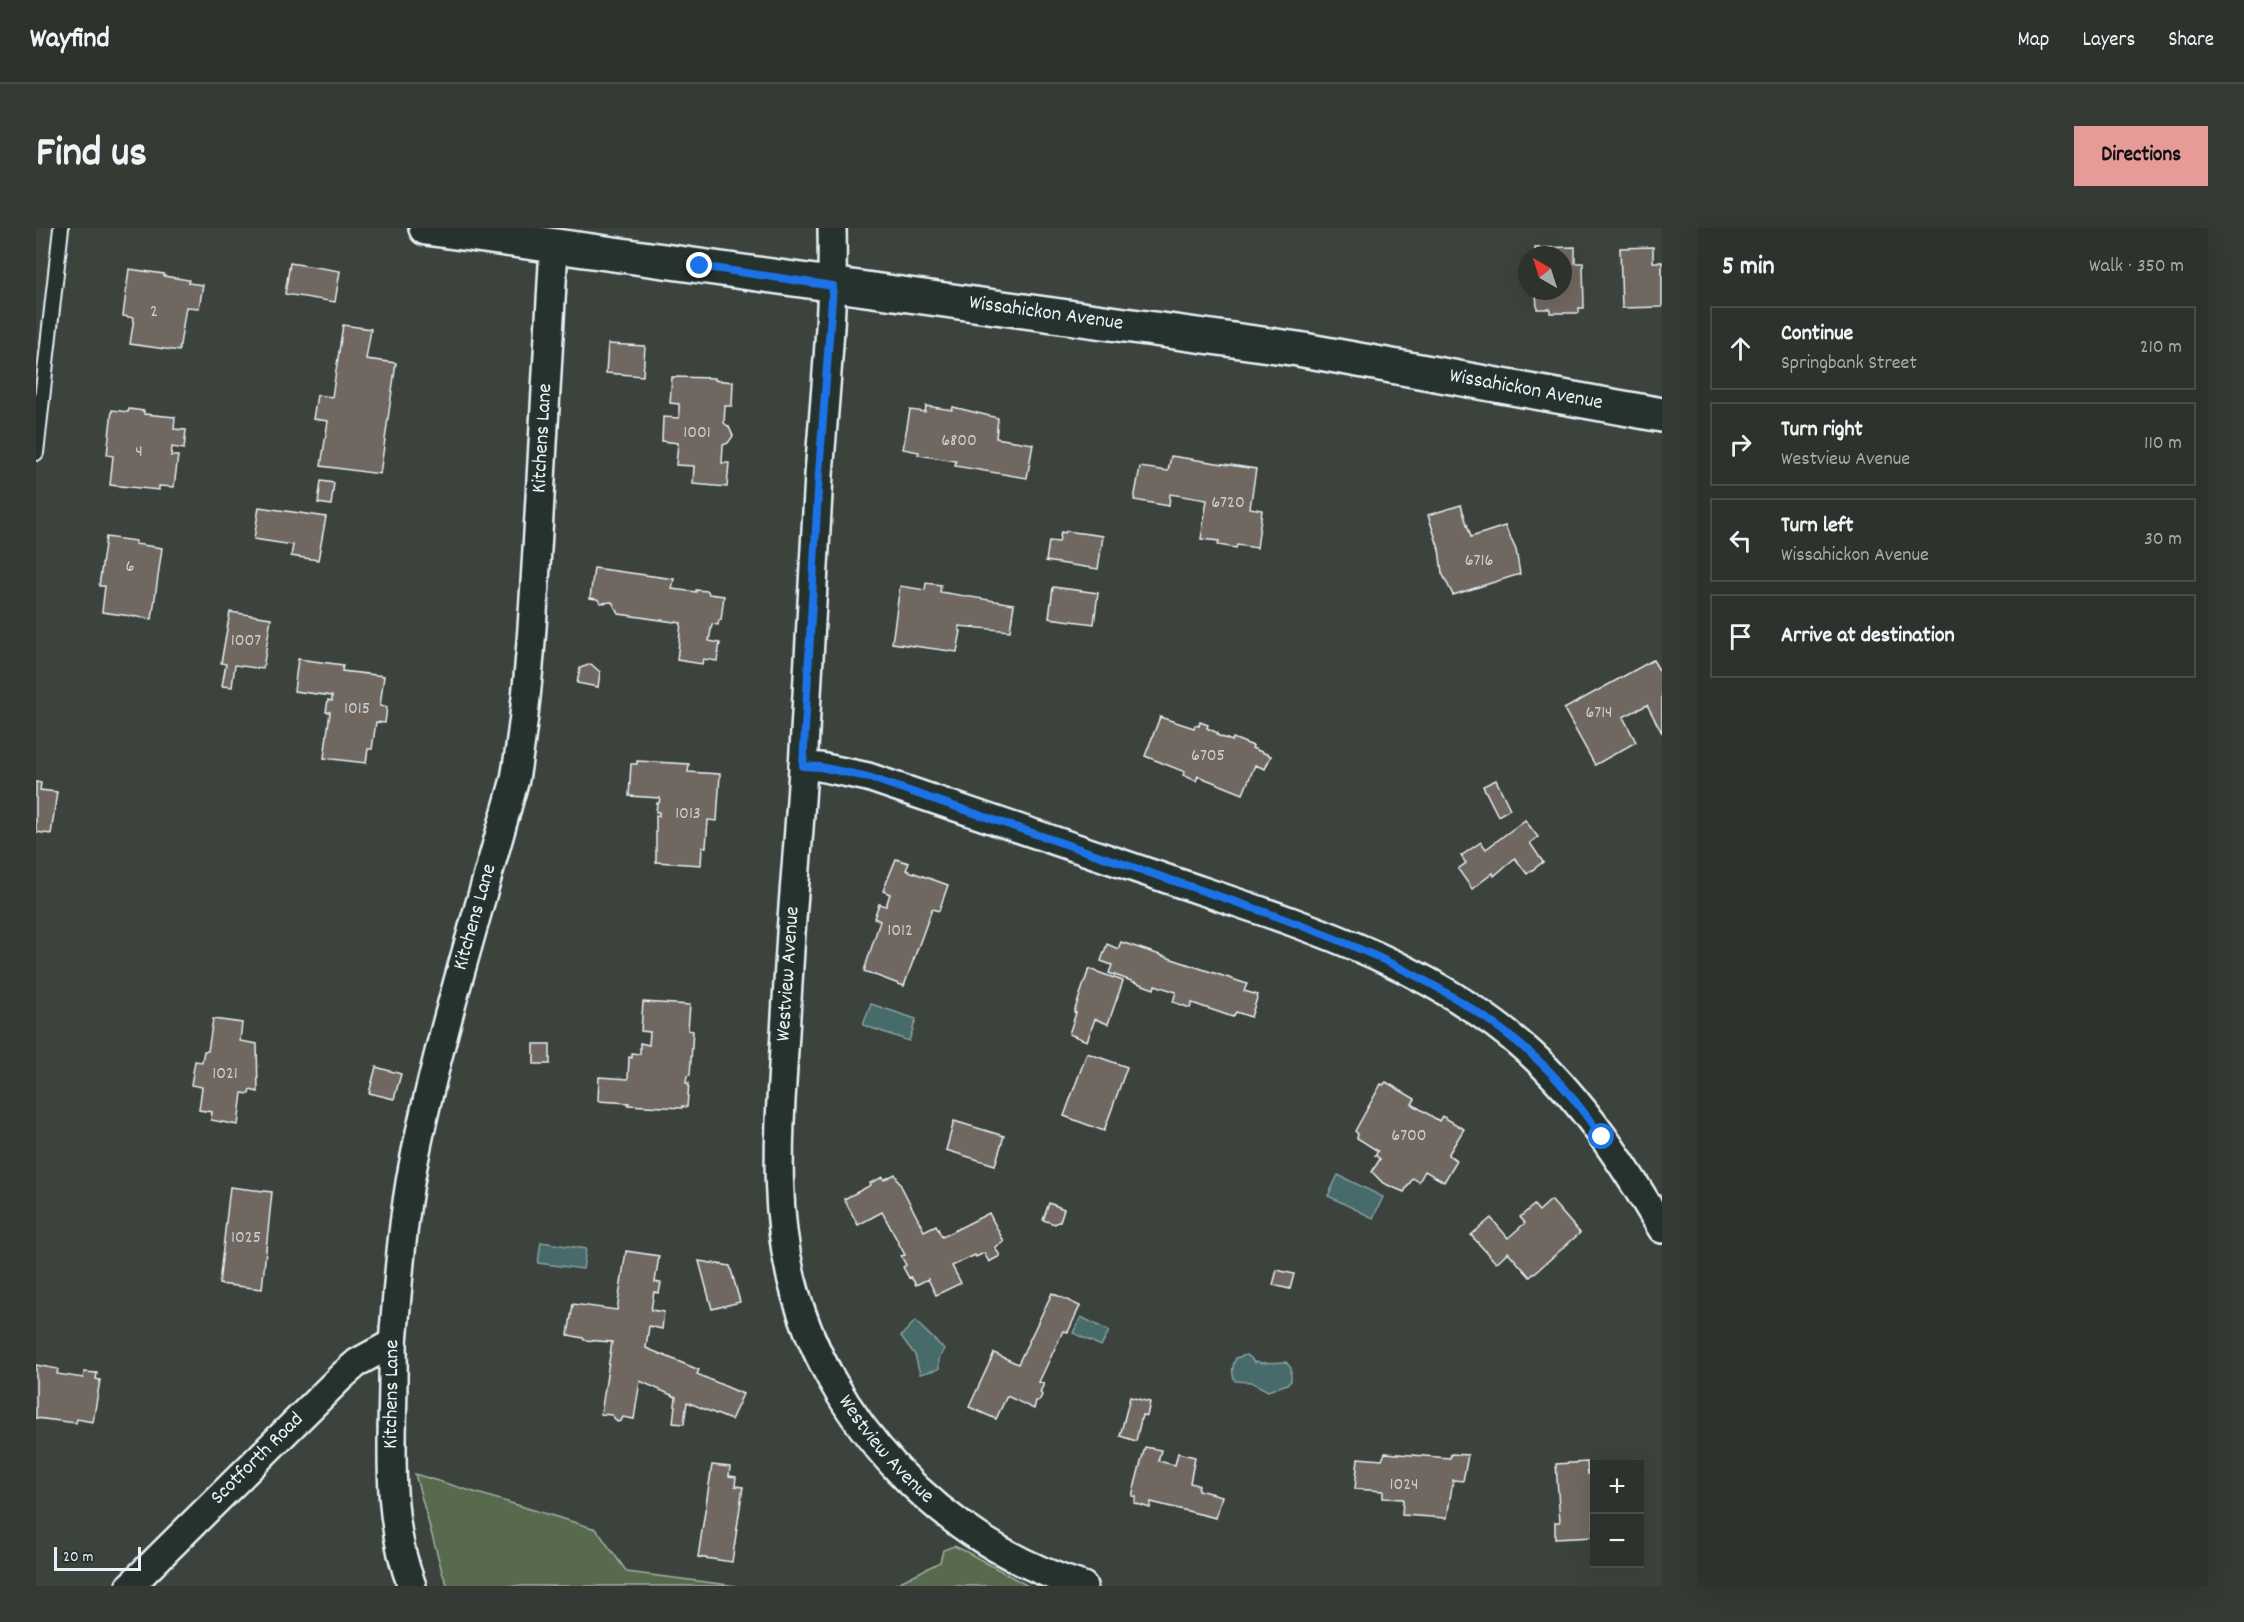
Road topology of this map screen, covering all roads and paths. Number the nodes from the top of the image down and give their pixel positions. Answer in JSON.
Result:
{"nodes":[{"id":1,"x":61,"y":228,"type":"edge"},
{"id":2,"x":426,"y":228,"type":"edge"},
{"id":3,"x":832,"y":228,"type":"edge"},
{"id":4,"x":554,"y":246,"type":"junction"},
{"id":5,"x":833,"y":286,"type":"junction"},
{"id":6,"x":1662,"y":414,"type":"edge"},
{"id":7,"x":36,"y":453,"type":"edge"},
{"id":8,"x":803,"y":766,"type":"junction"},
{"id":9,"x":1662,"y":1229,"type":"edge"},
{"id":10,"x":393,"y":1343,"type":"junction"},
{"id":11,"x":130,"y":1586,"type":"edge"},
{"id":12,"x":412,"y":1586,"type":"edge"},
{"id":13,"x":1083,"y":1586,"type":"edge"}],
"edges":[{"from":1,"to":7,"type":"lane"},
{"from":2,"to":4,"type":"street","name":"Wissahickon Avenue"},
{"from":3,"to":5,"type":"street","name":"Westview Avenue"},
{"from":4,"to":5,"type":"street","name":"Wissahickon Avenue"},
{"from":4,"to":10,"type":"street","name":"Kitchens Lane"},
{"from":5,"to":6,"type":"street","name":"Wissahickon Avenue"},
{"from":5,"to":8,"type":"street","name":"Westview Avenue"},
{"from":8,"to":9,"type":"street"},
{"from":8,"to":13,"type":"street","name":"Westview Avenue"},
{"from":10,"to":11,"type":"street","name":"Scotforth Road"},
{"from":10,"to":12,"type":"street","name":"Kitchens Lane"}]}
